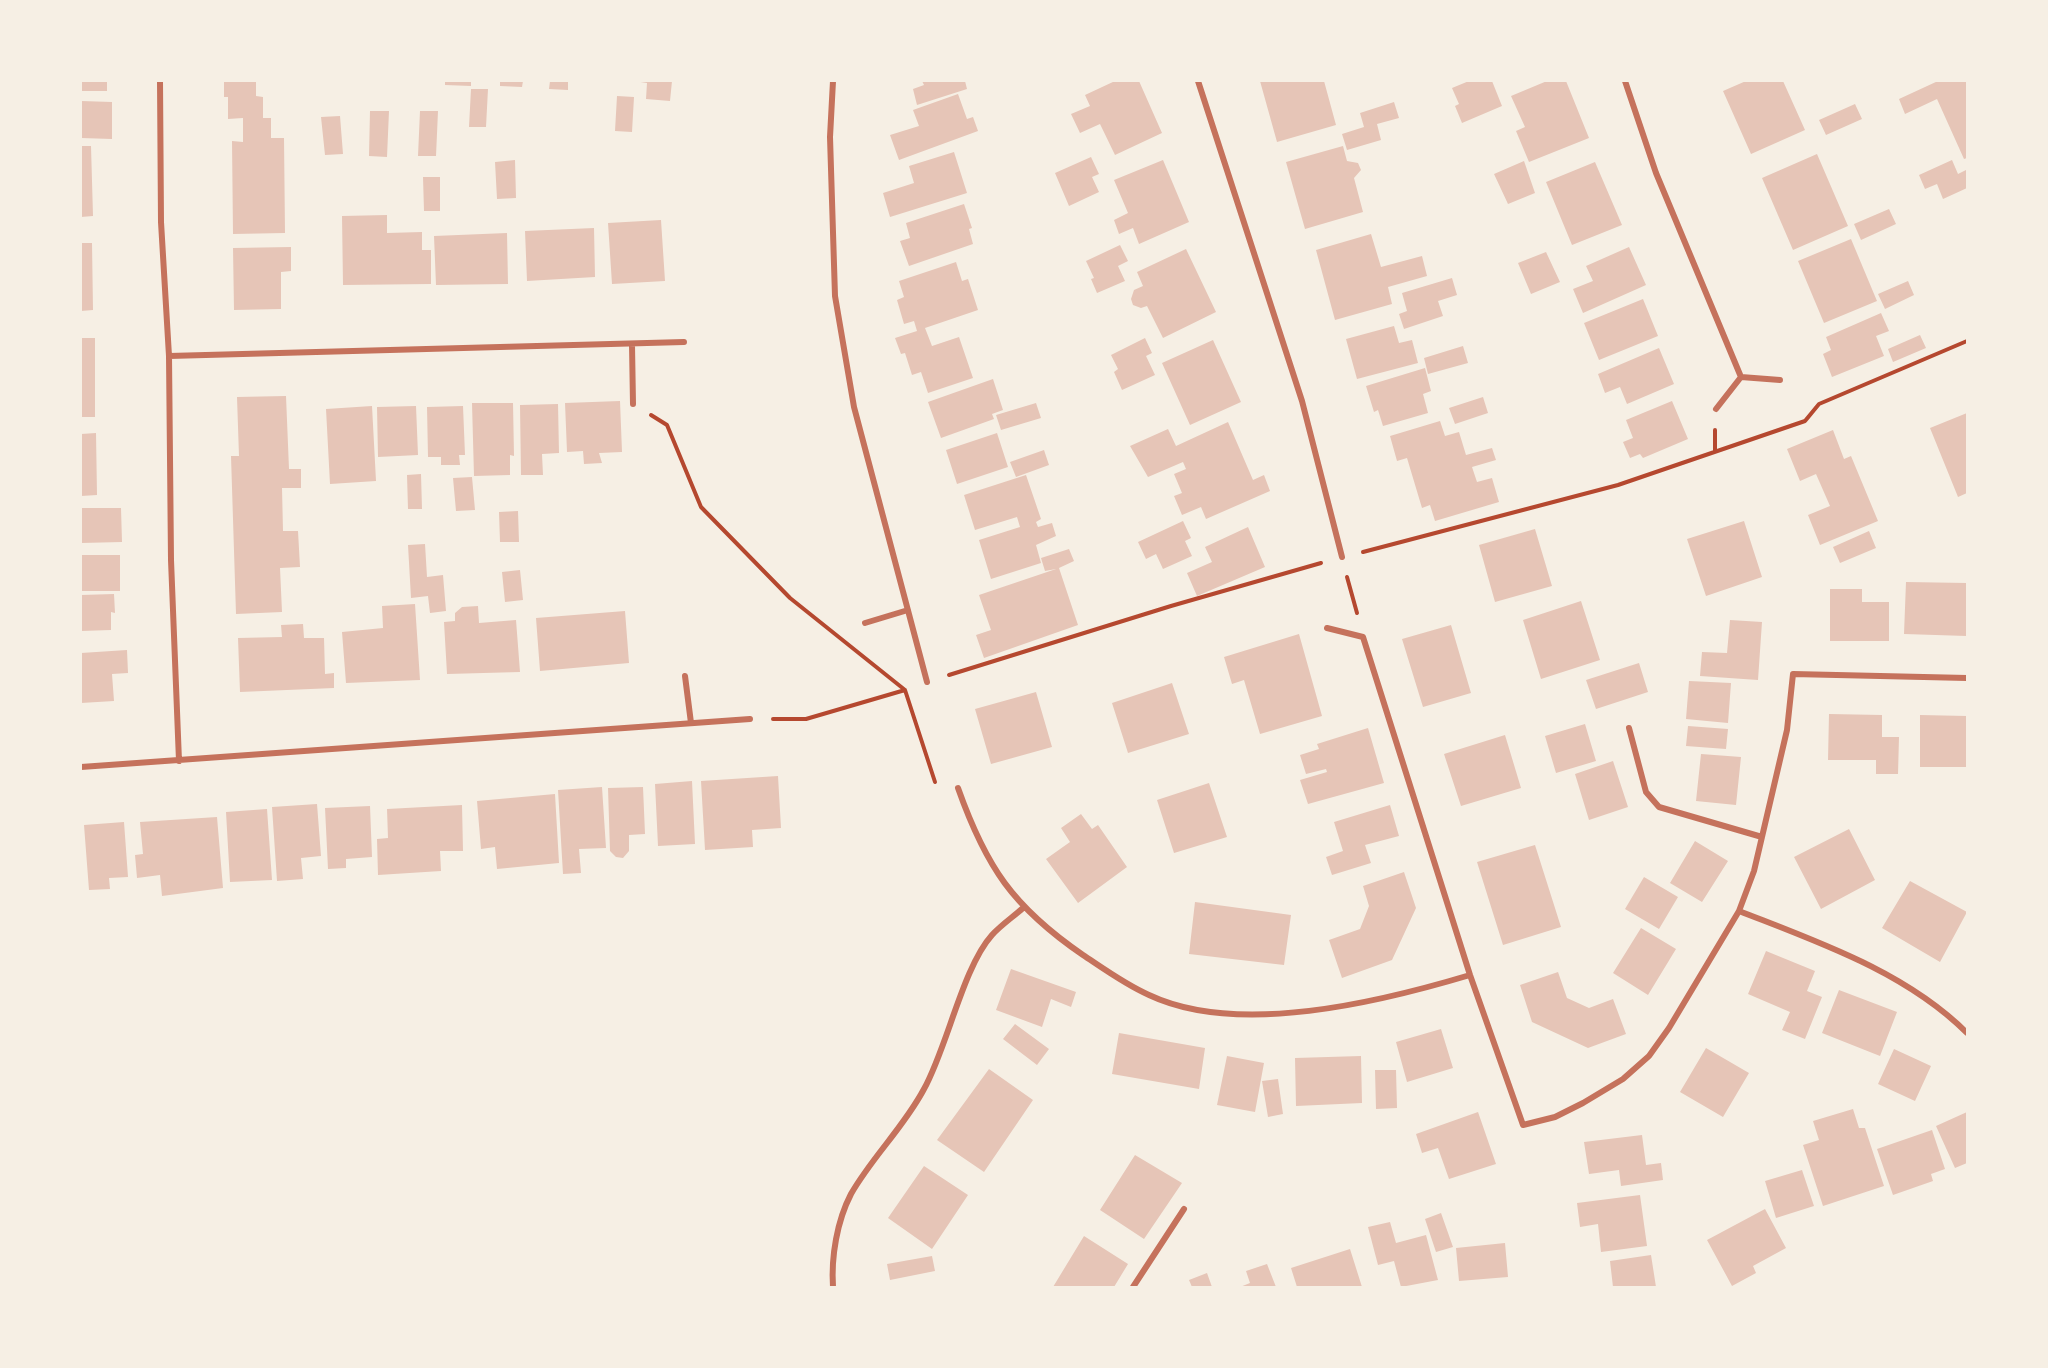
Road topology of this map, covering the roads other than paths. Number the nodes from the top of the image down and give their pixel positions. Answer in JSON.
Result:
{"nodes":[{"id":1,"x":160,"y":81,"type":"edge"},
{"id":2,"x":833,"y":81,"type":"edge"},
{"id":3,"x":1198,"y":81,"type":"edge"},
{"id":4,"x":1625,"y":81,"type":"edge"},
{"id":5,"x":684,"y":342,"type":"dead end"},
{"id":6,"x":632,"y":345,"type":"junction"},
{"id":7,"x":169,"y":356,"type":"junction"},
{"id":8,"x":1741,"y":377,"type":"junction"},
{"id":9,"x":1780,"y":380,"type":"dead end"},
{"id":10,"x":633,"y":404,"type":"road end"},
{"id":11,"x":1716,"y":409,"type":"dead end"},
{"id":12,"x":1342,"y":557,"type":"road end"},
{"id":13,"x":908,"y":610,"type":"junction"},
{"id":14,"x":865,"y":623,"type":"dead end"},
{"id":15,"x":1327,"y":628,"type":"dead end"},
{"id":16,"x":685,"y":676,"type":"dead end"},
{"id":17,"x":1967,"y":678,"type":"edge"},
{"id":18,"x":927,"y":682,"type":"dead end"},
{"id":19,"x":750,"y":719,"type":"dead end"},
{"id":20,"x":691,"y":723,"type":"junction"},
{"id":21,"x":1629,"y":728,"type":"dead end"},
{"id":22,"x":179,"y":761,"type":"junction"},
{"id":23,"x":81,"y":767,"type":"edge"},
{"id":24,"x":958,"y":788,"type":"road end"},
{"id":25,"x":1762,"y":837,"type":"junction"},
{"id":26,"x":1023,"y":908,"type":"junction"},
{"id":27,"x":1739,"y":911,"type":"junction"},
{"id":28,"x":1470,"y":975,"type":"junction"},
{"id":29,"x":1967,"y":1033,"type":"edge"},
{"id":30,"x":1184,"y":1209,"type":"dead end"},
{"id":31,"x":833,"y":1287,"type":"edge"},
{"id":32,"x":1133,"y":1287,"type":"edge"}],
"edges":[{"from":1,"to":7,"type":"street"},
{"from":2,"to":13,"type":"street"},
{"from":3,"to":12,"type":"street"},
{"from":4,"to":8,"type":"street"},
{"from":5,"to":6,"type":"street"},
{"from":6,"to":7,"type":"street"},
{"from":6,"to":10,"type":"street"},
{"from":7,"to":22,"type":"street"},
{"from":8,"to":9,"type":"street"},
{"from":8,"to":11,"type":"street"},
{"from":13,"to":14,"type":"street"},
{"from":13,"to":18,"type":"street"},
{"from":15,"to":28,"type":"street"},
{"from":16,"to":20,"type":"street"},
{"from":17,"to":25,"type":"street"},
{"from":19,"to":20,"type":"street"},
{"from":20,"to":22,"type":"street"},
{"from":21,"to":25,"type":"street"},
{"from":22,"to":23,"type":"street"},
{"from":24,"to":26,"type":"street"},
{"from":25,"to":27,"type":"street"},
{"from":26,"to":28,"type":"street"},
{"from":26,"to":31,"type":"street"},
{"from":27,"to":28,"type":"street"},
{"from":27,"to":29,"type":"street"},
{"from":30,"to":32,"type":"street"}]}
